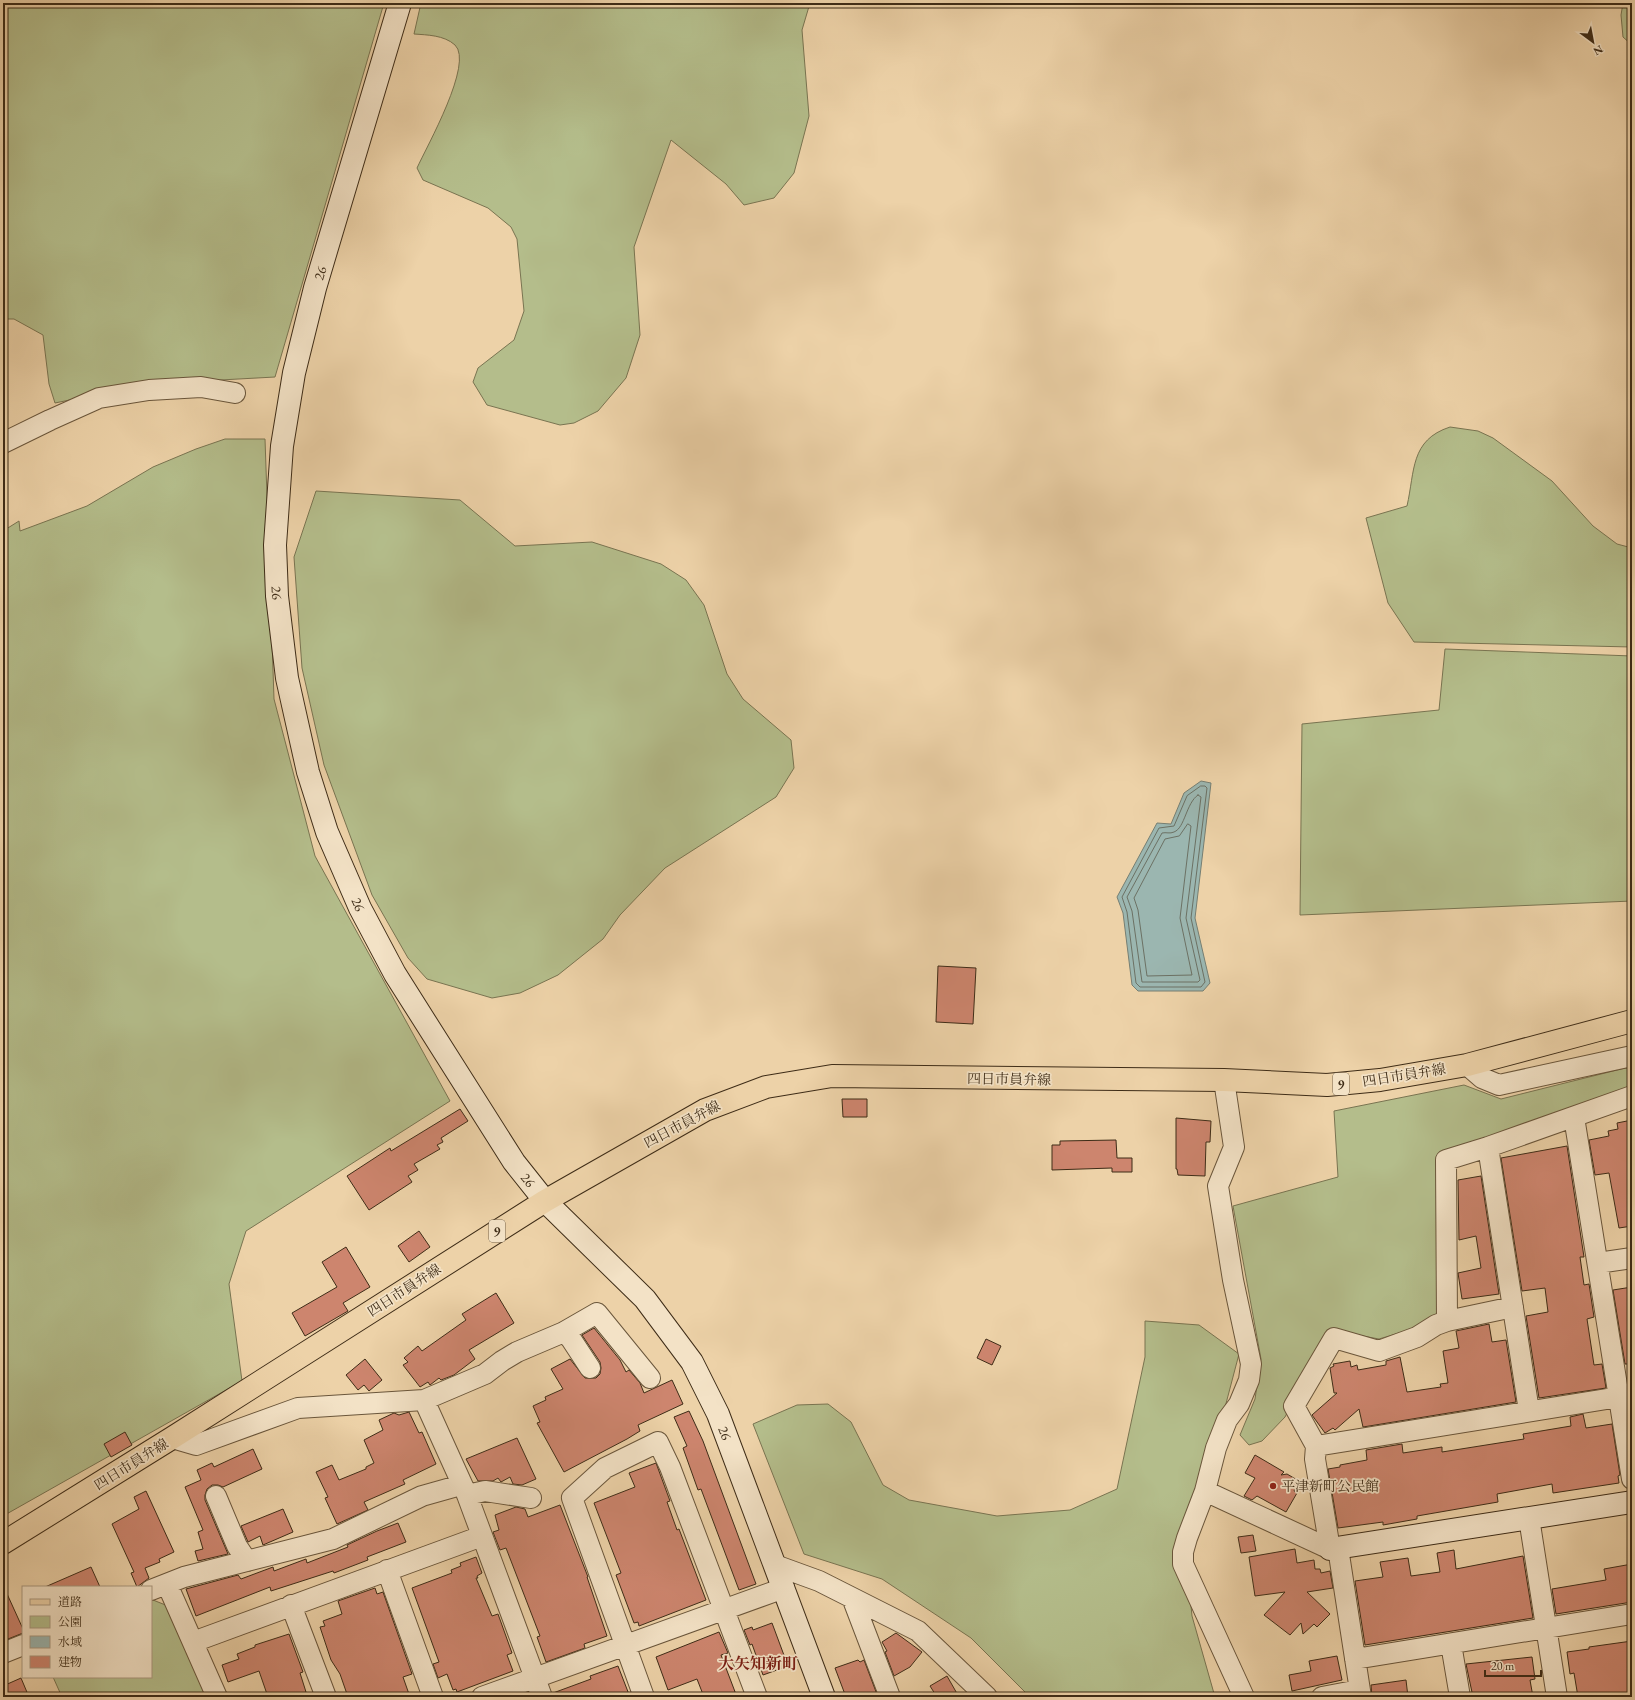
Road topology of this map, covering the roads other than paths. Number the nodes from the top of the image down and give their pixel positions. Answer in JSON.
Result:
{"nodes":[{"id":1,"x":400,"y":3,"type":"edge"},
{"id":2,"x":235,"y":393,"type":"dead end"},
{"id":3,"x":3,"y":443,"type":"edge"},
{"id":4,"x":1632,"y":1021,"type":"edge"},
{"id":5,"x":1632,"y":1056,"type":"edge"},
{"id":6,"x":1467,"y":1065,"type":"junction"},
{"id":7,"x":1224,"y":1080,"type":"junction"},
{"id":8,"x":1632,"y":1096,"type":"edge"},
{"id":9,"x":1574,"y":1117,"type":"junction"},
{"id":10,"x":1488,"y":1147,"type":"junction"},
{"id":11,"x":545,"y":1200,"type":"junction"},
{"id":12,"x":1632,"y":1258,"type":"edge"},
{"id":13,"x":1598,"y":1263,"type":"junction"},
{"id":14,"x":1513,"y":1308,"type":"junction"},
{"id":15,"x":1447,"y":1321,"type":"junction"},
{"id":16,"x":564,"y":1332,"type":"junction"},
{"id":17,"x":590,"y":1368,"type":"dead end"},
{"id":18,"x":1624,"y":1374,"type":"edge"},
{"id":19,"x":650,"y":1378,"type":"dead end"},
{"id":20,"x":1619,"y":1397,"type":"junction"},
{"id":21,"x":424,"y":1400,"type":"junction"},
{"id":22,"x":1529,"y":1411,"type":"junction"},
{"id":23,"x":172,"y":1438,"type":"junction"},
{"id":24,"x":1316,"y":1446,"type":"junction"},
{"id":25,"x":1632,"y":1479,"type":"edge"},
{"id":26,"x":464,"y":1490,"type":"junction"},
{"id":27,"x":1205,"y":1491,"type":"junction"},
{"id":28,"x":216,"y":1496,"type":"dead end"},
{"id":29,"x":531,"y":1498,"type":"dead end"},
{"id":30,"x":1632,"y":1502,"type":"edge"},
{"id":31,"x":1529,"y":1518,"type":"junction"},
{"id":32,"x":482,"y":1536,"type":"junction"},
{"id":33,"x":3,"y":1543,"type":"edge"},
{"id":34,"x":1334,"y":1548,"type":"junction"},
{"id":35,"x":247,"y":1561,"type":"junction"},
{"id":36,"x":775,"y":1565,"type":"junction"},
{"id":37,"x":387,"y":1570,"type":"junction"},
{"id":38,"x":159,"y":1587,"type":"edge"},
{"id":39,"x":784,"y":1588,"type":"junction"},
{"id":40,"x":853,"y":1600,"type":"junction"},
{"id":41,"x":291,"y":1605,"type":"junction"},
{"id":42,"x":724,"y":1609,"type":"junction"},
{"id":43,"x":1632,"y":1614,"type":"edge"},
{"id":44,"x":1546,"y":1629,"type":"junction"},
{"id":45,"x":192,"y":1642,"type":"junction"},
{"id":46,"x":1451,"y":1644,"type":"junction"},
{"id":47,"x":22,"y":1645,"type":"edge"},
{"id":48,"x":625,"y":1645,"type":"junction"},
{"id":49,"x":3,"y":1653,"type":"edge"},
{"id":50,"x":1355,"y":1659,"type":"junction"},
{"id":51,"x":534,"y":1678,"type":"junction"},
{"id":52,"x":1360,"y":1693,"type":"edge"},
{"id":53,"x":217,"y":1697,"type":"edge"},
{"id":54,"x":326,"y":1697,"type":"edge"},
{"id":55,"x":433,"y":1697,"type":"edge"},
{"id":56,"x":482,"y":1697,"type":"edge"},
{"id":57,"x":542,"y":1697,"type":"edge"},
{"id":58,"x":644,"y":1697,"type":"edge"},
{"id":59,"x":757,"y":1697,"type":"edge"},
{"id":60,"x":824,"y":1697,"type":"edge"},
{"id":61,"x":890,"y":1697,"type":"edge"},
{"id":62,"x":987,"y":1697,"type":"edge"},
{"id":63,"x":1244,"y":1697,"type":"edge"},
{"id":64,"x":1322,"y":1697,"type":"edge"},
{"id":65,"x":1460,"y":1697,"type":"edge"},
{"id":66,"x":1558,"y":1697,"type":"edge"}],
"edges":[{"from":1,"to":11,"type":"street","name":"26"},
{"from":2,"to":3,"type":"street"},
{"from":4,"to":6,"type":"main road","name":"四日市員弁線","number":"9"},
{"from":5,"to":6,"type":"street"},
{"from":6,"to":7,"type":"main road","name":"四日市員弁線","number":"9"},
{"from":7,"to":11,"type":"main road","name":"四日市員弁線","number":"9"},
{"from":7,"to":27,"type":"street"},
{"from":8,"to":9,"type":"street"},
{"from":9,"to":10,"type":"street"},
{"from":9,"to":13,"type":"street"},
{"from":10,"to":14,"type":"street"},
{"from":10,"to":15,"type":"street"},
{"from":11,"to":23,"type":"main road","name":"四日市員弁線","number":"9"},
{"from":11,"to":36,"type":"street","name":"26"},
{"from":12,"to":13,"type":"street"},
{"from":13,"to":18,"type":"street"},
{"from":14,"to":15,"type":"street"},
{"from":14,"to":22,"type":"street"},
{"from":15,"to":24,"type":"street"},
{"from":16,"to":17,"type":"street"},
{"from":16,"to":19,"type":"street"},
{"from":16,"to":21,"type":"street"},
{"from":18,"to":20,"type":"street"},
{"from":20,"to":22,"type":"street"},
{"from":20,"to":25,"type":"street"},
{"from":21,"to":23,"type":"street"},
{"from":21,"to":26,"type":"street"},
{"from":22,"to":24,"type":"street"},
{"from":23,"to":33,"type":"main road","name":"四日市員弁線","number":"9"},
{"from":24,"to":34,"type":"street"},
{"from":26,"to":29,"type":"street"},
{"from":26,"to":32,"type":"street"},
{"from":26,"to":35,"type":"street"},
{"from":27,"to":34,"type":"street"},
{"from":27,"to":63,"type":"street"},
{"from":28,"to":35,"type":"street"},
{"from":30,"to":31,"type":"street"},
{"from":31,"to":34,"type":"street"},
{"from":31,"to":44,"type":"street"},
{"from":32,"to":37,"type":"street"},
{"from":32,"to":51,"type":"street"},
{"from":34,"to":50,"type":"street"},
{"from":35,"to":38,"type":"street"},
{"from":36,"to":39,"type":"street","name":"26"},
{"from":36,"to":40,"type":"street"},
{"from":37,"to":41,"type":"street"},
{"from":37,"to":55,"type":"street"},
{"from":38,"to":45,"type":"street"},
{"from":39,"to":42,"type":"street"},
{"from":39,"to":60,"type":"street","name":"26"},
{"from":40,"to":61,"type":"street"},
{"from":40,"to":62,"type":"street"},
{"from":41,"to":45,"type":"street"},
{"from":41,"to":54,"type":"street"},
{"from":42,"to":48,"type":"street"},
{"from":42,"to":48,"type":"street"},
{"from":42,"to":59,"type":"street"},
{"from":43,"to":44,"type":"street"},
{"from":44,"to":46,"type":"street"},
{"from":44,"to":66,"type":"street"},
{"from":45,"to":53,"type":"street"},
{"from":46,"to":50,"type":"street"},
{"from":46,"to":65,"type":"street"},
{"from":47,"to":49,"type":"street"},
{"from":48,"to":51,"type":"street"},
{"from":48,"to":58,"type":"street"},
{"from":50,"to":52,"type":"street"},
{"from":51,"to":56,"type":"street"},
{"from":51,"to":57,"type":"street"},
{"from":52,"to":64,"type":"street"}]}
